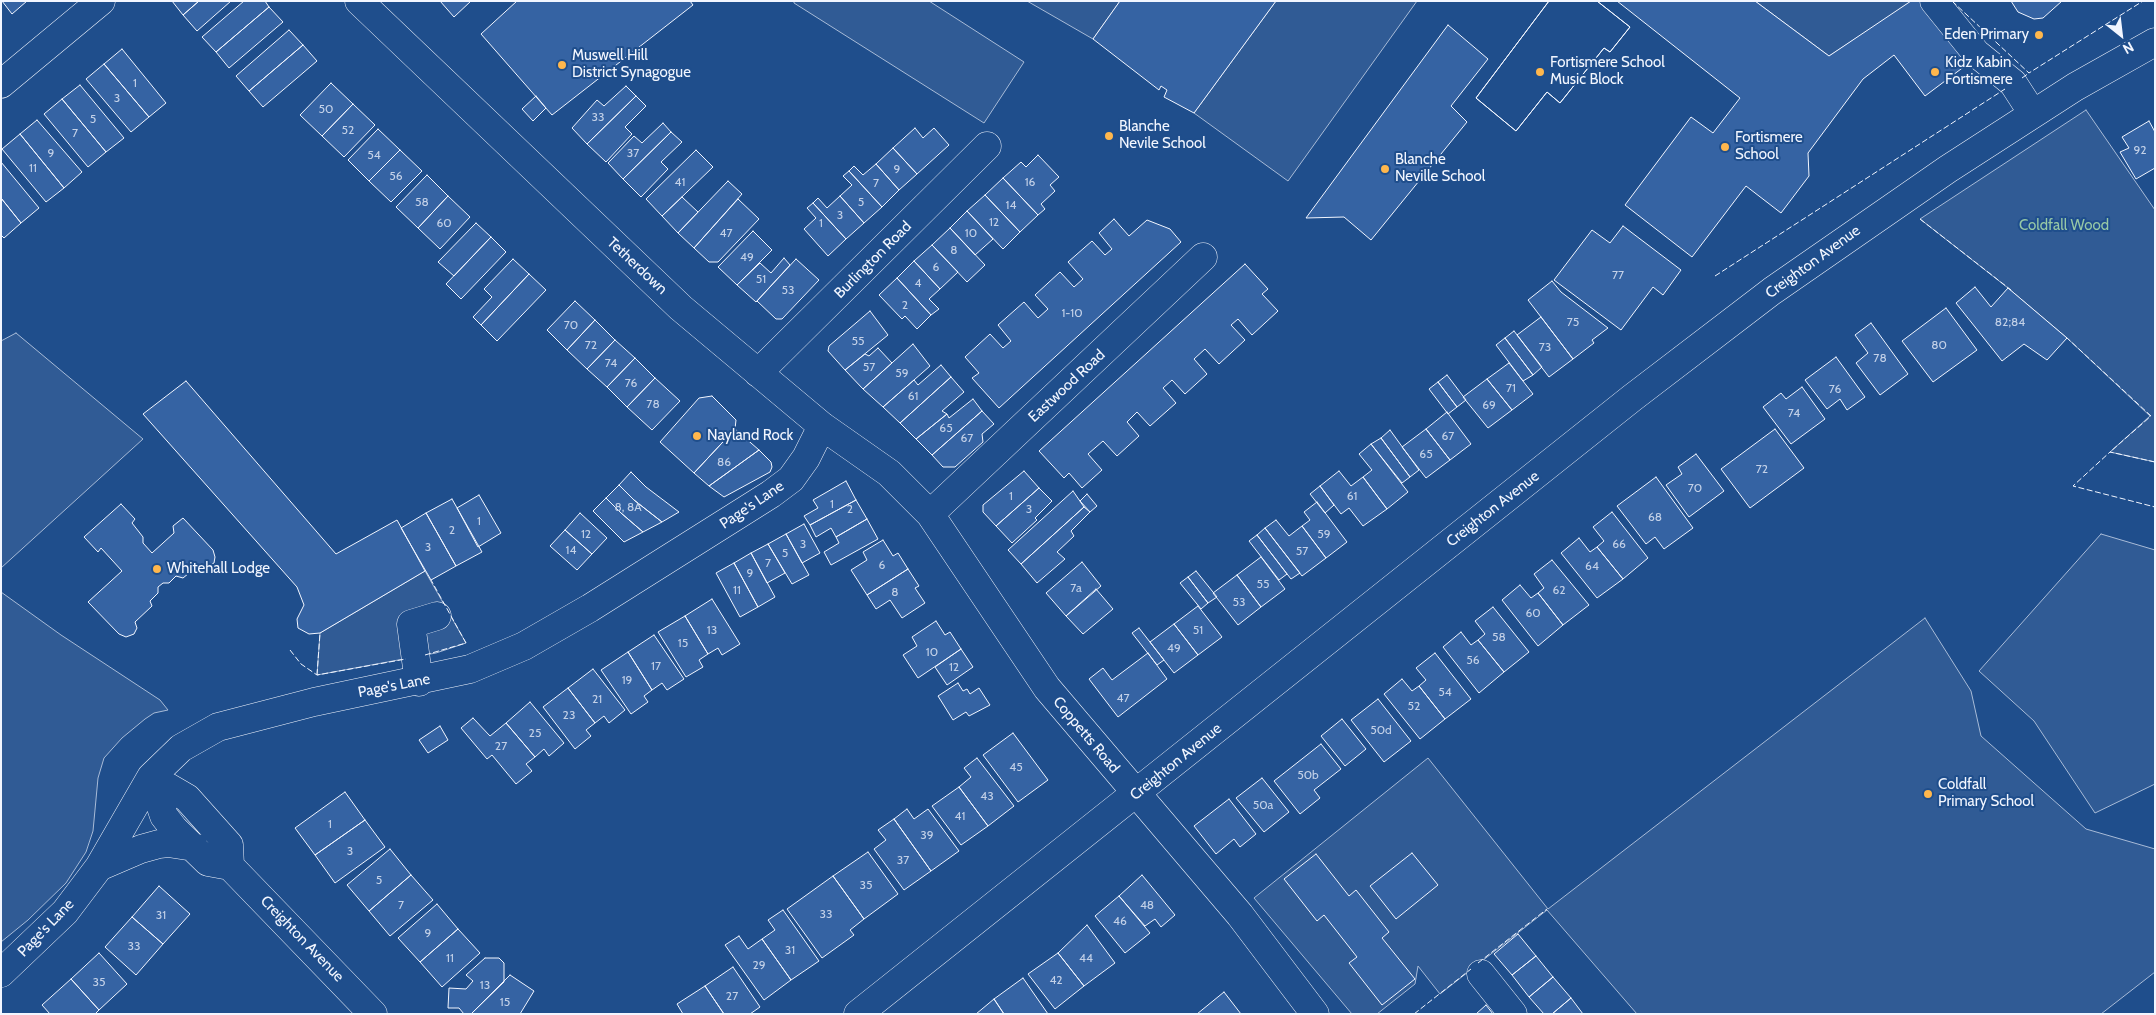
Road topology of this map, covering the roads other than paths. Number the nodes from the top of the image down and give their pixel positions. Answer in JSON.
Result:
{"nodes":[{"id":1,"x":100,"y":1,"type":"edge"},
{"id":2,"x":359,"y":1,"type":"edge"},
{"id":3,"x":1934,"y":1,"type":"edge"},
{"id":4,"x":2155,"y":42,"type":"edge"},
{"id":5,"x":1,"y":84,"type":"edge"},
{"id":6,"x":2033,"y":114,"type":"junction"},
{"id":7,"x":987,"y":146,"type":"dead end"},
{"id":8,"x":1204,"y":257,"type":"dead end"},
{"id":9,"x":758,"y":373,"type":"junction"},
{"id":10,"x":822,"y":426,"type":"junction"},
{"id":11,"x":930,"y":514,"type":"junction"},
{"id":12,"x":437,"y":616,"type":"dead end"},
{"id":13,"x":419,"y":682,"type":"junction"},
{"id":14,"x":151,"y":777,"type":"junction"},
{"id":15,"x":1136,"y":795,"type":"junction"},
{"id":16,"x":194,"y":847,"type":"junction"},
{"id":17,"x":230,"y":866,"type":"junction"},
{"id":18,"x":98,"y":867,"type":"junction"},
{"id":19,"x":1,"y":973,"type":"edge"},
{"id":20,"x":1481,"y":974,"type":"dead end"},
{"id":21,"x":373,"y":1014,"type":"edge"},
{"id":22,"x":858,"y":1014,"type":"edge"},
{"id":23,"x":1315,"y":1014,"type":"edge"},
{"id":24,"x":1513,"y":1014,"type":"edge"}],
"edges":[{"from":1,"to":5,"type":"street"},
{"from":2,"to":9,"type":"street","name":"Tetherdown"},
{"from":3,"to":6,"type":"street"},
{"from":4,"to":6,"type":"street","name":"Creighton Avenue"},
{"from":6,"to":15,"type":"street","name":"Creighton Avenue"},
{"from":7,"to":9,"type":"street","name":"Burlington Road"},
{"from":8,"to":11,"type":"street","name":"Eastwood Road"},
{"from":9,"to":10,"type":"street","name":"Tetherdown"},
{"from":10,"to":11,"type":"street","name":"Tetherdown"},
{"from":10,"to":13,"type":"street","name":"Page's Lane"},
{"from":11,"to":15,"type":"street","name":"Coppetts Road"},
{"from":12,"to":13,"type":"street"},
{"from":13,"to":14,"type":"street","name":"Page's Lane"},
{"from":14,"to":16,"type":"street"},
{"from":14,"to":17,"type":"street"},
{"from":14,"to":18,"type":"street","name":"Page's Lane"},
{"from":15,"to":22,"type":"street","name":"Creighton Avenue"},
{"from":15,"to":23,"type":"street","name":"Coppetts Road"},
{"from":16,"to":17,"type":"street"},
{"from":16,"to":18,"type":"street"},
{"from":17,"to":21,"type":"street","name":"Creighton Avenue"},
{"from":18,"to":19,"type":"street","name":"Page's Lane"},
{"from":20,"to":24,"type":"street"}]}
